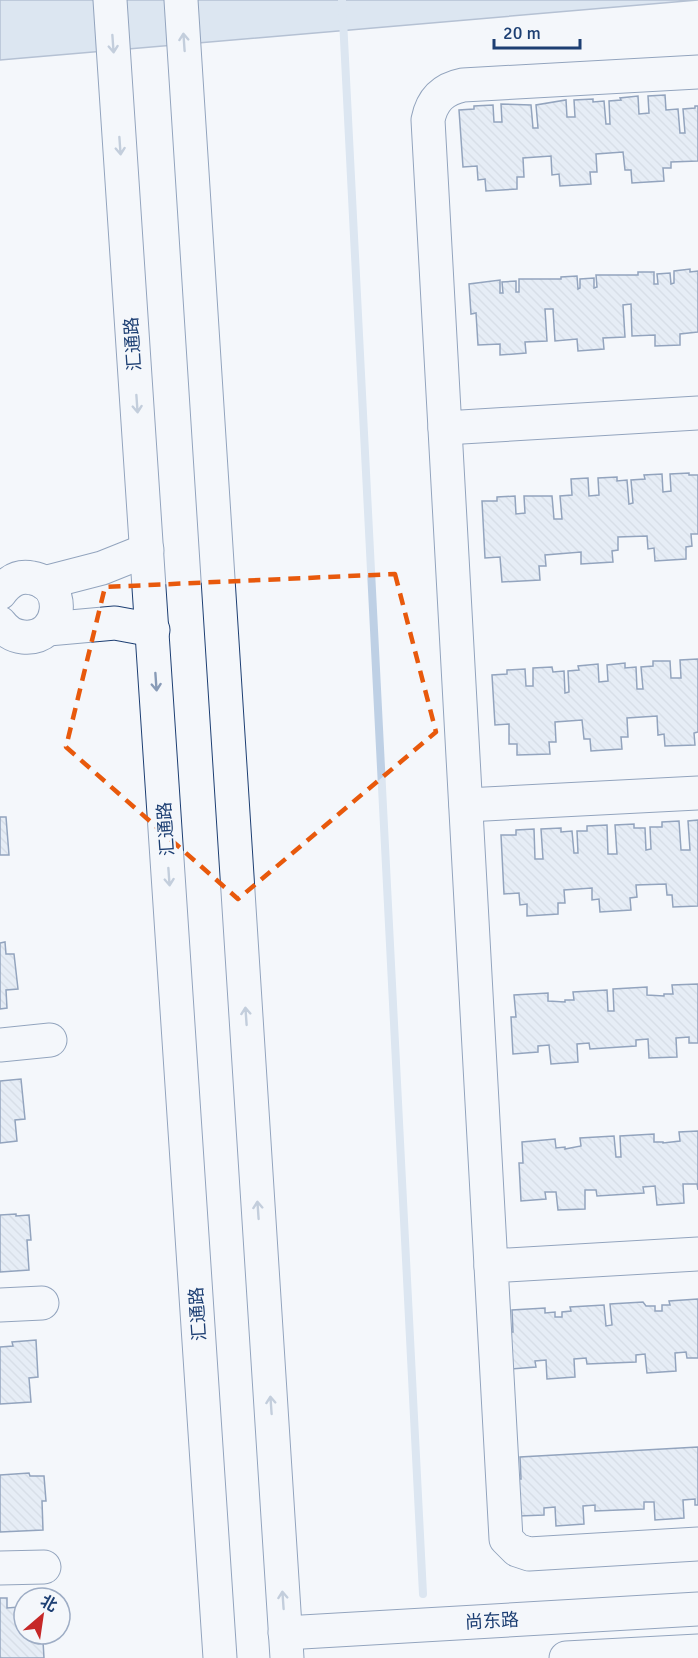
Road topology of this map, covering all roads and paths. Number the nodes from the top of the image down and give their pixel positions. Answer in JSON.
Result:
{"nodes":[{"id":1,"x":110,"y":0,"type":"edge"},
{"id":2,"x":181,"y":0,"type":"edge"},
{"id":3,"x":698,"y":72,"type":"edge"},
{"id":4,"x":698,"y":413,"type":"edge"},
{"id":5,"x":445,"y":428,"type":"junction"},
{"id":6,"x":147,"y":550,"type":"junction"},
{"id":7,"x":44,"y":583,"type":"junction"},
{"id":8,"x":0,"y":593,"type":"edge"},
{"id":9,"x":0,"y":622,"type":"edge"},
{"id":10,"x":48,"y":630,"type":"junction"},
{"id":11,"x":153,"y":630,"type":"junction"},
{"id":12,"x":698,"y":794,"type":"edge"},
{"id":13,"x":465,"y":805,"type":"junction"},
{"id":14,"x":50,"y":1040,"type":"dead end"},
{"id":15,"x":0,"y":1045,"type":"edge"},
{"id":16,"x":698,"y":1254,"type":"edge"},
{"id":17,"x":491,"y":1266,"type":"junction"},
{"id":18,"x":42,"y":1303,"type":"dead end"},
{"id":19,"x":0,"y":1305,"type":"edge"},
{"id":20,"x":698,"y":1544,"type":"edge"},
{"id":21,"x":44,"y":1567,"type":"dead end"},
{"id":22,"x":0,"y":1568,"type":"edge"},
{"id":23,"x":698,"y":1609,"type":"edge"},
{"id":24,"x":286,"y":1646,"type":"edge"},
{"id":25,"x":698,"y":1651,"type":"edge"},
{"id":26,"x":220,"y":1658,"type":"edge"},
{"id":27,"x":566,"y":1658,"type":"edge"}],
"edges":[{"from":1,"to":6,"type":"main road","name":"汇通路","one_way":true},
{"from":24,"to":2,"type":"main road","one_way":true},
{"from":3,"to":5,"type":"main road"},
{"from":4,"to":5,"type":"main road"},
{"from":5,"to":13,"type":"main road"},
{"from":6,"to":7,"type":"main road"},
{"from":6,"to":11,"type":"main road","name":"汇通路"},
{"from":7,"to":8,"type":"main road"},
{"from":7,"to":10,"type":"main road"},
{"from":9,"to":10,"type":"main road"},
{"from":10,"to":11,"type":"main road"},
{"from":11,"to":26,"type":"main road","name":"汇通路","one_way":true},
{"from":12,"to":13,"type":"main road"},
{"from":13,"to":17,"type":"main road"},
{"from":14,"to":15,"type":"main road"},
{"from":16,"to":17,"type":"main road"},
{"from":17,"to":20,"type":"main road"},
{"from":18,"to":19,"type":"main road"},
{"from":21,"to":22,"type":"main road"},
{"from":23,"to":24,"type":"main road","name":"尚东路"},
{"from":25,"to":27,"type":"main road"}]}
